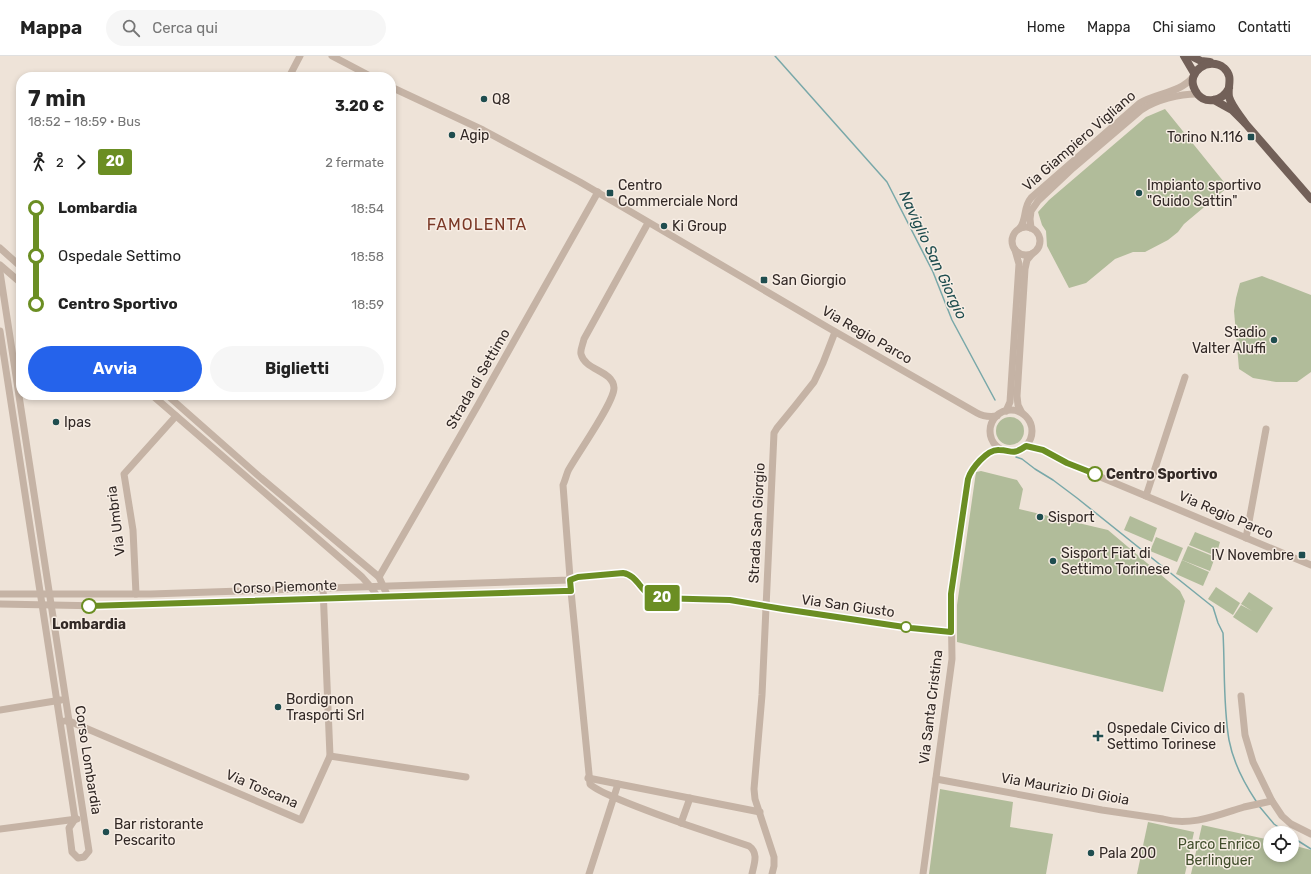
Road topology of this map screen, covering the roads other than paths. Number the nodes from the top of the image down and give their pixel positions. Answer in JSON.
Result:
{"nodes":[{"id":1,"x":300,"y":56,"type":"edge"},
{"id":2,"x":332,"y":56,"type":"edge"},
{"id":3,"x":1184,"y":56,"type":"edge"},
{"id":4,"x":1191,"y":56,"type":"edge"},
{"id":5,"x":1211,"y":62,"type":"junction"},
{"id":6,"x":292,"y":72,"type":"edge"},
{"id":7,"x":362,"y":72,"type":"edge"},
{"id":8,"x":1194,"y":75,"type":"junction"},
{"id":9,"x":1229,"y":88,"type":"junction"},
{"id":10,"x":396,"y":89,"type":"edge"},
{"id":11,"x":1198,"y":94,"type":"junction"},
{"id":12,"x":1214,"y":100,"type":"junction"},
{"id":13,"x":1245,"y":123,"type":"junction"},
{"id":14,"x":598,"y":192,"type":"junction"},
{"id":15,"x":1311,"y":199,"type":"edge"},
{"id":16,"x":648,"y":223,"type":"junction"},
{"id":17,"x":1020,"y":228,"type":"junction"},
{"id":18,"x":1031,"y":228,"type":"junction"},
{"id":19,"x":0,"y":248,"type":"edge"},
{"id":20,"x":1015,"y":250,"type":"junction"},
{"id":21,"x":1032,"y":254,"type":"junction"},
{"id":22,"x":16,"y":262,"type":"edge"},
{"id":23,"x":0,"y":265,"type":"edge"},
{"id":24,"x":0,"y":272,"type":"edge"},
{"id":25,"x":16,"y":279,"type":"edge"},
{"id":26,"x":4,"y":319,"type":"edge"},
{"id":27,"x":0,"y":331,"type":"edge"},
{"id":28,"x":835,"y":332,"type":"junction"},
{"id":29,"x":1185,"y":376,"type":"dead end"},
{"id":30,"x":16,"y":389,"type":"edge"},
{"id":31,"x":18,"y":400,"type":"edge"},
{"id":32,"x":158,"y":400,"type":"edge"},
{"id":33,"x":173,"y":400,"type":"edge"},
{"id":34,"x":1006,"y":411,"type":"junction"},
{"id":35,"x":1022,"y":413,"type":"junction"},
{"id":36,"x":176,"y":416,"type":"junction"},
{"id":37,"x":982,"y":416,"type":"junction"},
{"id":38,"x":997,"y":416,"type":"junction"},
{"id":39,"x":990,"y":428,"type":"junction"},
{"id":40,"x":1266,"y":429,"type":"dead end"},
{"id":41,"x":1031,"y":436,"type":"junction"},
{"id":42,"x":991,"y":438,"type":"junction"},
{"id":43,"x":220,"y":441,"type":"junction"},
{"id":44,"x":1026,"y":446,"type":"junction"},
{"id":45,"x":213,"y":448,"type":"junction"},
{"id":46,"x":1000,"y":449,"type":"junction"},
{"id":47,"x":1043,"y":450,"type":"junction"},
{"id":48,"x":987,"y":454,"type":"junction"},
{"id":49,"x":29,"y":464,"type":"junction"},
{"id":50,"x":20,"y":466,"type":"junction"},
{"id":51,"x":261,"y":478,"type":"junction"},
{"id":52,"x":255,"y":485,"type":"junction"},
{"id":53,"x":1146,"y":496,"type":"junction"},
{"id":54,"x":326,"y":533,"type":"junction"},
{"id":55,"x":1246,"y":538,"type":"junction"},
{"id":56,"x":321,"y":542,"type":"junction"},
{"id":57,"x":1311,"y":565,"type":"edge"},
{"id":58,"x":379,"y":577,"type":"junction"},
{"id":59,"x":570,"y":580,"type":"junction"},
{"id":60,"x":511,"y":582,"type":"junction"},
{"id":61,"x":383,"y":585,"type":"junction"},
{"id":62,"x":370,"y":586,"type":"junction"},
{"id":63,"x":323,"y":588,"type":"junction"},
{"id":64,"x":571,"y":591,"type":"junction"},
{"id":65,"x":187,"y":592,"type":"junction"},
{"id":66,"x":512,"y":593,"type":"junction"},
{"id":67,"x":0,"y":594,"type":"edge"},
{"id":68,"x":40,"y":594,"type":"junction"},
{"id":69,"x":49,"y":594,"type":"junction"},
{"id":70,"x":136,"y":594,"type":"junction"},
{"id":71,"x":151,"y":594,"type":"junction"},
{"id":72,"x":378,"y":597,"type":"junction"},
{"id":73,"x":388,"y":597,"type":"junction"},
{"id":74,"x":323,"y":599,"type":"junction"},
{"id":75,"x":0,"y":604,"type":"edge"},
{"id":76,"x":188,"y":604,"type":"junction"},
{"id":77,"x":42,"y":605,"type":"junction"},
{"id":78,"x":51,"y":605,"type":"junction"},
{"id":79,"x":151,"y":605,"type":"junction"},
{"id":80,"x":766,"y":606,"type":"junction"},
{"id":81,"x":951,"y":632,"type":"junction"},
{"id":82,"x":1241,"y":696,"type":"dead end"},
{"id":83,"x":65,"y":699,"type":"junction"},
{"id":84,"x":57,"y":701,"type":"junction"},
{"id":85,"x":0,"y":710,"type":"edge"},
{"id":86,"x":69,"y":721,"type":"junction"},
{"id":87,"x":60,"y":722,"type":"junction"},
{"id":88,"x":330,"y":756,"type":"junction"},
{"id":89,"x":466,"y":776,"type":"dead end"},
{"id":90,"x":588,"y":778,"type":"junction"},
{"id":91,"x":936,"y":779,"type":"junction"},
{"id":92,"x":618,"y":784,"type":"junction"},
{"id":93,"x":614,"y":797,"type":"junction"},
{"id":94,"x":690,"y":798,"type":"junction"},
{"id":95,"x":1272,"y":801,"type":"junction"},
{"id":96,"x":760,"y":812,"type":"junction"},
{"id":97,"x":83,"y":818,"type":"junction"},
{"id":98,"x":75,"y":819,"type":"junction"},
{"id":99,"x":681,"y":823,"type":"junction"},
{"id":100,"x":0,"y":829,"type":"edge"},
{"id":101,"x":1311,"y":834,"type":"edge"},
{"id":102,"x":589,"y":874,"type":"edge"},
{"id":103,"x":752,"y":874,"type":"edge"},
{"id":104,"x":772,"y":874,"type":"edge"},
{"id":105,"x":923,"y":874,"type":"edge"}],
"edges":[{"from":1,"to":6,"type":"street"},
{"from":2,"to":7,"type":"street"},
{"from":3,"to":8,"type":"main road"},
{"from":4,"to":5,"type":"main road"},
{"from":5,"to":8,"type":"main road"},
{"from":5,"to":9,"type":"main road"},
{"from":8,"to":11,"type":"main road"},
{"from":8,"to":17,"type":"street","name":"Via Giampiero Vigliano"},
{"from":9,"to":12,"type":"main road"},
{"from":9,"to":13,"type":"main road"},
{"from":10,"to":14,"type":"street"},
{"from":11,"to":12,"type":"main road"},
{"from":11,"to":18,"type":"street","name":"Via Giampiero Vigliano"},
{"from":12,"to":13,"type":"main road"},
{"from":13,"to":15,"type":"main road"},
{"from":14,"to":16,"type":"street"},
{"from":14,"to":58,"type":"street","name":"Strada di Settimo"},
{"from":16,"to":28,"type":"street","name":"Via Regio Parco"},
{"from":16,"to":59,"type":"street"},
{"from":17,"to":18,"type":"street"},
{"from":17,"to":20,"type":"street"},
{"from":18,"to":21,"type":"street"},
{"from":19,"to":22,"type":"street"},
{"from":20,"to":21,"type":"street"},
{"from":20,"to":34,"type":"street"},
{"from":21,"to":35,"type":"street"},
{"from":23,"to":25,"type":"street"},
{"from":24,"to":26,"type":"street","name":"Corso Lombardia"},
{"from":26,"to":30,"type":"street","name":"Corso Lombardia"},
{"from":27,"to":50,"type":"street","name":"Corso Lombardia"},
{"from":28,"to":37,"type":"street","name":"Via Regio Parco"},
{"from":28,"to":80,"type":"street","name":"Strada San Giorgio"},
{"from":29,"to":53,"type":"street"},
{"from":31,"to":49,"type":"street","name":"Corso Lombardia"},
{"from":32,"to":36,"type":"street"},
{"from":33,"to":43,"type":"street"},
{"from":34,"to":35,"type":"street"},
{"from":34,"to":38,"type":"street"},
{"from":35,"to":41,"type":"street"},
{"from":36,"to":45,"type":"street"},
{"from":36,"to":70,"type":"street","name":"Via Umbria"},
{"from":37,"to":38,"type":"street","name":"Via Regio Parco"},
{"from":37,"to":39,"type":"street","name":"Via Regio Parco"},
{"from":38,"to":39,"type":"street"},
{"from":39,"to":42,"type":"street"},
{"from":40,"to":55,"type":"street"},
{"from":41,"to":44,"type":"street"},
{"from":41,"to":47,"type":"street","name":"Via Regio Parco"},
{"from":42,"to":46,"type":"street"},
{"from":42,"to":48,"type":"street","name":"Via Santa Cristina"},
{"from":43,"to":45,"type":"street"},
{"from":43,"to":51,"type":"street"},
{"from":44,"to":46,"type":"street"},
{"from":44,"to":47,"type":"street","name":"Via Regio Parco"},
{"from":45,"to":52,"type":"street"},
{"from":46,"to":48,"type":"street","name":"Via Santa Cristina"},
{"from":47,"to":53,"type":"street","name":"Via Regio Parco"},
{"from":48,"to":81,"type":"street","name":"Via Santa Cristina"},
{"from":49,"to":50,"type":"street"},
{"from":49,"to":69,"type":"street","name":"Corso Lombardia"},
{"from":50,"to":68,"type":"street","name":"Corso Lombardia"},
{"from":51,"to":52,"type":"street"},
{"from":51,"to":54,"type":"street"},
{"from":52,"to":56,"type":"street"},
{"from":53,"to":55,"type":"street","name":"Via Regio Parco"},
{"from":54,"to":56,"type":"street"},
{"from":54,"to":58,"type":"street"},
{"from":55,"to":57,"type":"street","name":"Via Regio Parco"},
{"from":56,"to":62,"type":"street"},
{"from":58,"to":61,"type":"street"},
{"from":59,"to":60,"type":"street","name":"Corso Piemonte"},
{"from":59,"to":64,"type":"street"},
{"from":59,"to":80,"type":"street","name":"Via San Giusto"},
{"from":60,"to":61,"type":"street","name":"Corso Piemonte"},
{"from":60,"to":66,"type":"street"},
{"from":61,"to":62,"type":"street","name":"Corso Piemonte"},
{"from":61,"to":73,"type":"street"},
{"from":62,"to":63,"type":"street","name":"Corso Piemonte"},
{"from":62,"to":72,"type":"street"},
{"from":63,"to":65,"type":"street","name":"Corso Piemonte"},
{"from":63,"to":74,"type":"street","name":"Via Toscana"},
{"from":64,"to":66,"type":"street","name":"Corso Piemonte"},
{"from":64,"to":90,"type":"street"},
{"from":65,"to":71,"type":"street","name":"Corso Piemonte"},
{"from":65,"to":76,"type":"street"},
{"from":66,"to":73,"type":"street","name":"Corso Piemonte"},
{"from":67,"to":68,"type":"street","name":"Corso Piemonte"},
{"from":68,"to":69,"type":"street","name":"Corso Piemonte"},
{"from":68,"to":77,"type":"street","name":"Corso Lombardia"},
{"from":69,"to":70,"type":"street","name":"Corso Piemonte"},
{"from":69,"to":78,"type":"street","name":"Corso Lombardia"},
{"from":70,"to":71,"type":"street","name":"Corso Piemonte"},
{"from":71,"to":79,"type":"street"},
{"from":72,"to":73,"type":"street","name":"Corso Piemonte"},
{"from":72,"to":74,"type":"street","name":"Corso Piemonte"},
{"from":74,"to":76,"type":"street","name":"Corso Piemonte"},
{"from":74,"to":88,"type":"street","name":"Via Toscana"},
{"from":75,"to":77,"type":"street","name":"Corso Piemonte"},
{"from":76,"to":79,"type":"street","name":"Corso Piemonte"},
{"from":77,"to":78,"type":"street","name":"Corso Piemonte"},
{"from":77,"to":84,"type":"street","name":"Corso Lombardia"},
{"from":78,"to":79,"type":"street","name":"Corso Piemonte"},
{"from":78,"to":83,"type":"street","name":"Corso Lombardia"},
{"from":80,"to":81,"type":"street","name":"Via San Giusto"},
{"from":80,"to":96,"type":"street","name":"Strada San Giorgio"},
{"from":81,"to":91,"type":"street","name":"Via Santa Cristina"},
{"from":82,"to":95,"type":"street"},
{"from":83,"to":84,"type":"street"},
{"from":83,"to":86,"type":"street","name":"Corso Lombardia"},
{"from":84,"to":85,"type":"street"},
{"from":84,"to":87,"type":"street","name":"Corso Lombardia"},
{"from":86,"to":87,"type":"street","name":"Via Toscana"},
{"from":86,"to":88,"type":"street","name":"Via Toscana"},
{"from":86,"to":97,"type":"street","name":"Corso Lombardia"},
{"from":87,"to":98,"type":"street","name":"Corso Lombardia"},
{"from":88,"to":89,"type":"street"},
{"from":90,"to":92,"type":"street"},
{"from":90,"to":93,"type":"street"},
{"from":91,"to":95,"type":"street","name":"Via Maurizio Di Gioia"},
{"from":91,"to":105,"type":"street","name":"Via Santa Cristina"},
{"from":92,"to":93,"type":"street"},
{"from":92,"to":94,"type":"street"},
{"from":93,"to":99,"type":"street"},
{"from":93,"to":102,"type":"street"},
{"from":94,"to":96,"type":"street"},
{"from":94,"to":99,"type":"street"},
{"from":95,"to":101,"type":"street"},
{"from":96,"to":104,"type":"street","name":"Strada San Giorgio"},
{"from":97,"to":98,"type":"street"},
{"from":97,"to":98,"type":"street","name":"Corso Lombardia"},
{"from":98,"to":100,"type":"street"},
{"from":99,"to":103,"type":"street"}]}
